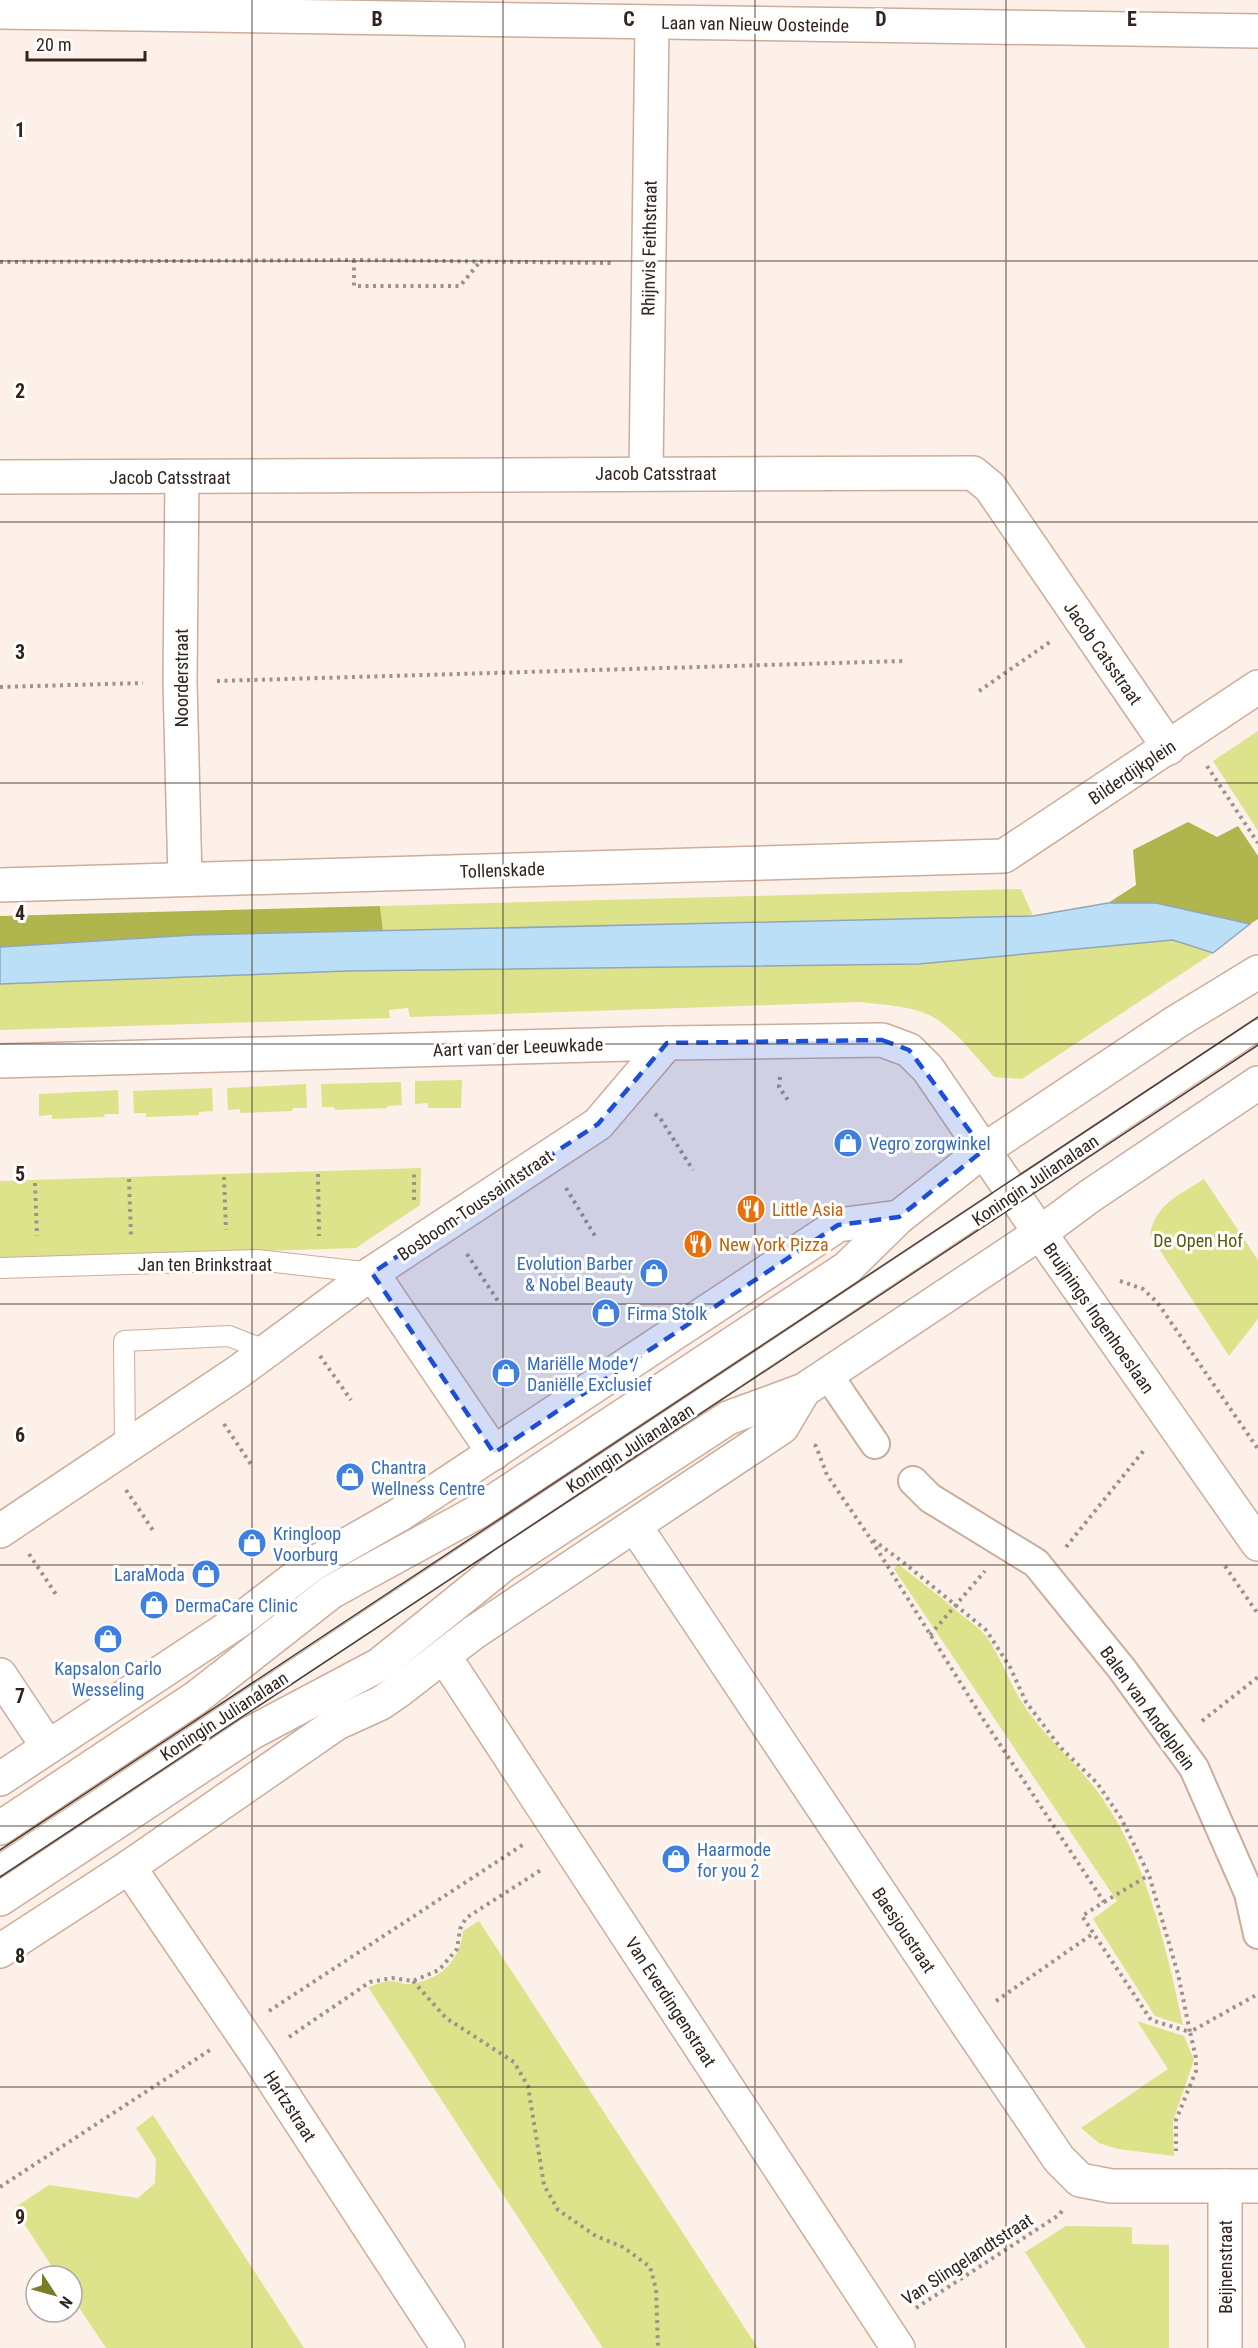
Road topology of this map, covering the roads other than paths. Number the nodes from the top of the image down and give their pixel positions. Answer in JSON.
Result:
{"nodes":[{"id":1,"x":0,"y":12,"type":"edge"},
{"id":2,"x":652,"y":23,"type":"junction"},
{"id":3,"x":1258,"y":31,"type":"edge"},
{"id":4,"x":646,"y":473,"type":"junction"},
{"id":5,"x":0,"y":477,"type":"edge"},
{"id":6,"x":182,"y":477,"type":"junction"},
{"id":7,"x":1258,"y":687,"type":"edge"},
{"id":8,"x":1178,"y":742,"type":"junction"},
{"id":9,"x":1004,"y":856,"type":"joint"},
{"id":10,"x":185,"y":879,"type":"junction"},
{"id":11,"x":0,"y":885,"type":"edge"},
{"id":12,"x":1258,"y":972,"type":"edge"},
{"id":13,"x":1258,"y":1030,"type":"edge"},
{"id":14,"x":667,"y":1043,"type":"junction"},
{"id":15,"x":0,"y":1060,"type":"edge"},
{"id":16,"x":1258,"y":1083,"type":"edge"},
{"id":17,"x":984,"y":1150,"type":"junction"},
{"id":18,"x":1013,"y":1194,"type":"junction"},
{"id":19,"x":899,"y":1218,"type":"junction"},
{"id":20,"x":1040,"y":1233,"type":"junction"},
{"id":21,"x":0,"y":1268,"type":"edge"},
{"id":22,"x":372,"y":1273,"type":"junction"},
{"id":23,"x":267,"y":1351,"type":"junction"},
{"id":24,"x":816,"y":1382,"type":"junction"},
{"id":25,"x":876,"y":1444,"type":"dead end"},
{"id":26,"x":494,"y":1453,"type":"junction"},
{"id":27,"x":116,"y":1454,"type":"junction"},
{"id":28,"x":913,"y":1481,"type":"dead end"},
{"id":29,"x":635,"y":1526,"type":"junction"},
{"id":30,"x":4,"y":1528,"type":"edge"},
{"id":31,"x":1258,"y":1544,"type":"edge"},
{"id":32,"x":444,"y":1656,"type":"junction"},
{"id":33,"x":0,"y":1675,"type":"edge"},
{"id":34,"x":48,"y":1747,"type":"junction"},
{"id":35,"x":0,"y":1779,"type":"edge"},
{"id":36,"x":0,"y":1828,"type":"edge"},
{"id":37,"x":0,"y":1865,"type":"edge"},
{"id":38,"x":129,"y":1867,"type":"junction"},
{"id":39,"x":0,"y":1899,"type":"edge"},
{"id":40,"x":1258,"y":1934,"type":"edge"},
{"id":41,"x":0,"y":1951,"type":"edge"},
{"id":42,"x":1225,"y":2186,"type":"junction"},
{"id":43,"x":1258,"y":2186,"type":"edge"},
{"id":44,"x":892,"y":2338,"type":"edge"},
{"id":45,"x":448,"y":2348,"type":"edge"},
{"id":46,"x":1225,"y":2348,"type":"edge"}],
"edges":[{"from":1,"to":2,"type":"street","name":"Laan van Nieuw Oosteinde"},
{"from":2,"to":3,"type":"street","name":"Laan van Nieuw Oosteinde"},
{"from":2,"to":4,"type":"street","name":"Rhijnvis Feithstraat"},
{"from":4,"to":6,"type":"street","name":"Jacob Catsstraat"},
{"from":4,"to":8,"type":"street","name":"Jacob Catsstraat"},
{"from":5,"to":6,"type":"street","name":"Jacob Catsstraat"},
{"from":6,"to":10,"type":"street","name":"Noorderstraat"},
{"from":7,"to":8,"type":"street","name":"Bilderdijkplein"},
{"from":8,"to":9,"type":"street","name":"Bilderdijkplein"},
{"from":9,"to":10,"type":"street","name":"Tollenskade"},
{"from":10,"to":11,"type":"street","name":"Tollenskade"},
{"from":12,"to":17,"type":"street","name":"Koningin Julianalaan"},
{"from":13,"to":18,"type":"lane","name":"Koningin Julianalaan"},
{"from":14,"to":15,"type":"street","name":"Aart van der Leeuwkade"},
{"from":14,"to":17,"type":"street","name":"Aart van der Leeuwkade"},
{"from":14,"to":22,"type":"street","name":"Bosboom-Toussaintstraat"},
{"from":16,"to":20,"type":"street","name":"Koningin Julianalaan"},
{"from":17,"to":18,"type":"street","name":"Aart van der Leeuwkade"},
{"from":17,"to":19,"type":"street","name":"Koningin Julianalaan"},
{"from":18,"to":20,"type":"street","name":"Bruijnings Ingenhoeslaan"},
{"from":18,"to":37,"type":"lane","name":"Koningin Julianalaan"},
{"from":19,"to":26,"type":"street"},
{"from":19,"to":36,"type":"street","name":"Koningin Julianalaan"},
{"from":20,"to":24,"type":"street","name":"Koningin Julianalaan"},
{"from":20,"to":31,"type":"street","name":"Bruijnings Ingenhoeslaan"},
{"from":21,"to":22,"type":"lane","name":"Jan ten Brinkstraat"},
{"from":22,"to":23,"type":"street","name":"Bosboom-Toussaintstraat"},
{"from":22,"to":26,"type":"street"},
{"from":23,"to":27,"type":"street","name":"Bosboom-Toussaintstraat"},
{"from":23,"to":27,"type":"lane"},
{"from":24,"to":25,"type":"street"},
{"from":24,"to":29,"type":"street","name":"Koningin Julianalaan"},
{"from":24,"to":39,"type":"street","name":"Koningin Julianalaan"},
{"from":26,"to":34,"type":"street"},
{"from":27,"to":30,"type":"street","name":"Bosboom-Toussaintstraat"},
{"from":28,"to":40,"type":"street","name":"Balen van Andelplein"},
{"from":29,"to":32,"type":"street","name":"Koningin Julianalaan"},
{"from":29,"to":42,"type":"street","name":"Baesjoustraat"},
{"from":32,"to":38,"type":"street","name":"Koningin Julianalaan"},
{"from":32,"to":44,"type":"street","name":"Van Everdingenstraat"},
{"from":33,"to":34,"type":"street"},
{"from":34,"to":35,"type":"street"},
{"from":38,"to":41,"type":"street","name":"Koningin Julianalaan"},
{"from":38,"to":45,"type":"street","name":"Hartzstraat"},
{"from":42,"to":43,"type":"street"},
{"from":42,"to":46,"type":"street","name":"Beijnenstraat"}]}
